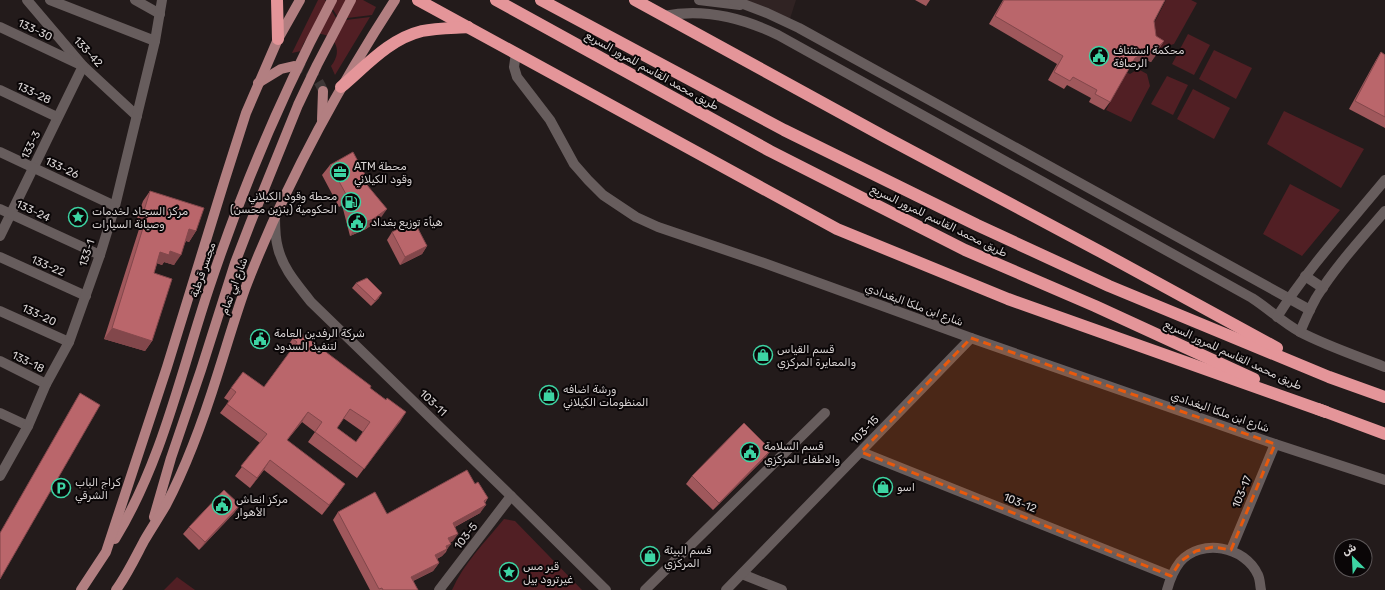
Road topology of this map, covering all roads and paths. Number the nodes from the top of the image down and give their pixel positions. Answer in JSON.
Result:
{"nodes":[{"id":1,"x":27,"y":0,"type":"edge"},
{"id":2,"x":50,"y":0,"type":"edge"},
{"id":3,"x":135,"y":0,"type":"edge"},
{"id":4,"x":162,"y":0,"type":"edge"},
{"id":5,"x":277,"y":0,"type":"edge"},
{"id":6,"x":300,"y":0,"type":"edge"},
{"id":7,"x":332,"y":0,"type":"edge"},
{"id":8,"x":351,"y":0,"type":"edge"},
{"id":9,"x":395,"y":0,"type":"edge"},
{"id":10,"x":418,"y":0,"type":"edge"},
{"id":11,"x":496,"y":0,"type":"edge"},
{"id":12,"x":542,"y":0,"type":"edge"},
{"id":13,"x":636,"y":0,"type":"edge"},
{"id":14,"x":699,"y":0,"type":"edge"},
{"id":15,"x":733,"y":0,"type":"edge"},
{"id":16,"x":750,"y":6,"type":"junction"},
{"id":17,"x":160,"y":14,"type":"junction"},
{"id":18,"x":664,"y":16,"type":"junction"},
{"id":19,"x":0,"y":27,"type":"edge"},
{"id":20,"x":468,"y":27,"type":"junction"},
{"id":21,"x":278,"y":39,"type":"junction"},
{"id":22,"x":155,"y":41,"type":"junction"},
{"id":23,"x":516,"y":53,"type":"junction"},
{"id":24,"x":82,"y":66,"type":"junction"},
{"id":25,"x":294,"y":66,"type":"tunnel mouth"},
{"id":26,"x":258,"y":82,"type":"junction"},
{"id":27,"x":342,"y":87,"type":"junction"},
{"id":28,"x":0,"y":90,"type":"edge"},
{"id":29,"x":323,"y":91,"type":"tunnel mouth"},
{"id":30,"x":137,"y":116,"type":"junction"},
{"id":31,"x":58,"y":117,"type":"junction"},
{"id":32,"x":322,"y":122,"type":"junction"},
{"id":33,"x":0,"y":152,"type":"edge"},
{"id":34,"x":33,"y":168,"type":"junction"},
{"id":35,"x":1385,"y":180,"type":"edge"},
{"id":36,"x":115,"y":206,"type":"junction"},
{"id":37,"x":0,"y":209,"type":"edge"},
{"id":38,"x":1385,"y":211,"type":"edge"},
{"id":39,"x":11,"y":214,"type":"junction"},
{"id":40,"x":275,"y":216,"type":"junction"},
{"id":41,"x":0,"y":236,"type":"edge"},
{"id":42,"x":100,"y":255,"type":"junction"},
{"id":43,"x":0,"y":257,"type":"edge"},
{"id":44,"x":1305,"y":276,"type":"junction"},
{"id":45,"x":1323,"y":288,"type":"junction"},
{"id":46,"x":86,"y":296,"type":"junction"},
{"id":47,"x":1289,"y":298,"type":"junction"},
{"id":48,"x":0,"y":310,"type":"edge"},
{"id":49,"x":1310,"y":310,"type":"junction"},
{"id":50,"x":1277,"y":317,"type":"junction"},
{"id":51,"x":1300,"y":332,"type":"junction"},
{"id":52,"x":971,"y":338,"type":"junction"},
{"id":53,"x":69,"y":342,"type":"junction"},
{"id":54,"x":0,"y":361,"type":"edge"},
{"id":55,"x":1385,"y":367,"type":"edge"},
{"id":56,"x":1329,"y":377,"type":"junction"},
{"id":57,"x":46,"y":384,"type":"junction"},
{"id":58,"x":1385,"y":397,"type":"edge"},
{"id":59,"x":1326,"y":412,"type":"junction"},
{"id":60,"x":0,"y":413,"type":"edge"},
{"id":61,"x":825,"y":413,"type":"dead end"},
{"id":62,"x":28,"y":426,"type":"junction"},
{"id":63,"x":1385,"y":434,"type":"edge"},
{"id":64,"x":1275,"y":444,"type":"junction"},
{"id":65,"x":860,"y":452,"type":"junction"},
{"id":66,"x":3,"y":465,"type":"edge"},
{"id":67,"x":0,"y":476,"type":"edge"},
{"id":68,"x":1385,"y":480,"type":"edge"},
{"id":69,"x":512,"y":496,"type":"junction"},
{"id":70,"x":144,"y":541,"type":"junction"},
{"id":71,"x":1231,"y":550,"type":"junction"},
{"id":72,"x":106,"y":552,"type":"junction"},
{"id":73,"x":742,"y":574,"type":"junction"},
{"id":74,"x":1171,"y":576,"type":"junction"},
{"id":75,"x":81,"y":590,"type":"edge"},
{"id":76,"x":116,"y":590,"type":"edge"},
{"id":77,"x":439,"y":590,"type":"edge"},
{"id":78,"x":606,"y":590,"type":"edge"},
{"id":79,"x":645,"y":590,"type":"edge"},
{"id":80,"x":726,"y":590,"type":"edge"},
{"id":81,"x":782,"y":590,"type":"edge"},
{"id":82,"x":1167,"y":590,"type":"edge"},
{"id":83,"x":1262,"y":590,"type":"edge"}],
"edges":[{"from":1,"to":24,"type":"street","name":"133-42"},
{"from":2,"to":22,"type":"street"},
{"from":3,"to":17,"type":"street"},
{"from":4,"to":17,"type":"street","name":"133-1"},
{"from":5,"to":21,"type":"highway"},
{"from":6,"to":21,"type":"main road"},
{"from":7,"to":72,"type":"main road","name":"مجسر قرطبة"},
{"from":8,"to":70,"type":"main road"},
{"from":9,"to":27,"type":"main road","name":"شارع ابي تمام"},
{"from":10,"to":20,"type":"highway"},
{"from":11,"to":59,"type":"highway","name":"طريق محمد القاسم للمرور السريع"},
{"from":12,"to":56,"type":"highway","name":"طريق محمد القاسم للمرور السريع"},
{"from":13,"to":18,"type":"highway"},
{"from":14,"to":16,"type":"street"},
{"from":15,"to":16,"type":"street"},
{"from":16,"to":47,"type":"street"},
{"from":17,"to":22,"type":"street","name":"133-1"},
{"from":18,"to":50,"type":"street"},
{"from":18,"to":56,"type":"highway"},
{"from":19,"to":24,"type":"street","name":"133-30"},
{"from":20,"to":23,"type":"highway"},
{"from":20,"to":27,"type":"highway"},
{"from":21,"to":26,"type":"main road"},
{"from":22,"to":30,"type":"street","name":"133-1"},
{"from":23,"to":52,"type":"street","name":"شارع ابن ملكا البغدادي"},
{"from":23,"to":59,"type":"highway"},
{"from":24,"to":30,"type":"street","name":"133-42"},
{"from":24,"to":31,"type":"street","name":"133-3"},
{"from":25,"to":26,"type":"main road"},
{"from":26,"to":72,"type":"main road"},
{"from":27,"to":32,"type":"main road","name":"شارع ابي تمام"},
{"from":28,"to":31,"type":"street","name":"133-28"},
{"from":29,"to":32,"type":"main road"},
{"from":30,"to":36,"type":"street","name":"133-1"},
{"from":31,"to":34,"type":"street","name":"133-3"},
{"from":32,"to":40,"type":"main road","name":"شارع ابي تمام"},
{"from":33,"to":34,"type":"street","name":"133-26"},
{"from":34,"to":36,"type":"street","name":"133-26"},
{"from":34,"to":39,"type":"street","name":"133-3"},
{"from":35,"to":44,"type":"street"},
{"from":36,"to":42,"type":"street","name":"133-1"},
{"from":37,"to":39,"type":"street","name":"133-24"},
{"from":38,"to":45,"type":"street"},
{"from":39,"to":41,"type":"street","name":"133-3"},
{"from":39,"to":42,"type":"street","name":"133-24"},
{"from":40,"to":69,"type":"street","name":"103-11"},
{"from":40,"to":70,"type":"main road","name":"شارع ابي تمام"},
{"from":42,"to":46,"type":"street","name":"133-1"},
{"from":43,"to":46,"type":"street","name":"133-22"},
{"from":44,"to":45,"type":"street"},
{"from":44,"to":47,"type":"street"},
{"from":45,"to":49,"type":"street"},
{"from":46,"to":53,"type":"street","name":"133-1"},
{"from":47,"to":49,"type":"street"},
{"from":47,"to":50,"type":"street"},
{"from":48,"to":53,"type":"street","name":"133-20"},
{"from":49,"to":51,"type":"street"},
{"from":50,"to":51,"type":"street"},
{"from":51,"to":55,"type":"street"},
{"from":52,"to":64,"type":"street","name":"شارع ابن ملكا البغدادي"},
{"from":52,"to":65,"type":"street","name":"103-15"},
{"from":53,"to":57,"type":"street","name":"133-1"},
{"from":54,"to":57,"type":"street","name":"133-18"},
{"from":56,"to":58,"type":"highway","name":"طريق محمد القاسم للمرور السريع"},
{"from":57,"to":62,"type":"street","name":"133-1"},
{"from":59,"to":63,"type":"highway","name":"طريق محمد القاسم للمرور السريع"},
{"from":60,"to":62,"type":"street"},
{"from":61,"to":79,"type":"street"},
{"from":62,"to":66,"type":"street","name":"133-1"},
{"from":64,"to":68,"type":"street","name":"شارع ابن ملكا البغدادي"},
{"from":64,"to":71,"type":"street","name":"103-17"},
{"from":65,"to":73,"type":"street","name":"103-15"},
{"from":65,"to":74,"type":"street","name":"103-12"},
{"from":66,"to":67,"type":"street","name":"133-1"},
{"from":69,"to":77,"type":"street","name":"103-5"},
{"from":69,"to":78,"type":"street","name":"103-11"},
{"from":70,"to":76,"type":"main road","name":"شارع ابي تمام"},
{"from":71,"to":74,"type":"street"},
{"from":71,"to":83,"type":"street"},
{"from":72,"to":75,"type":"main road"},
{"from":73,"to":80,"type":"street","name":"103-15"},
{"from":73,"to":81,"type":"street"},
{"from":74,"to":82,"type":"street"}]}
